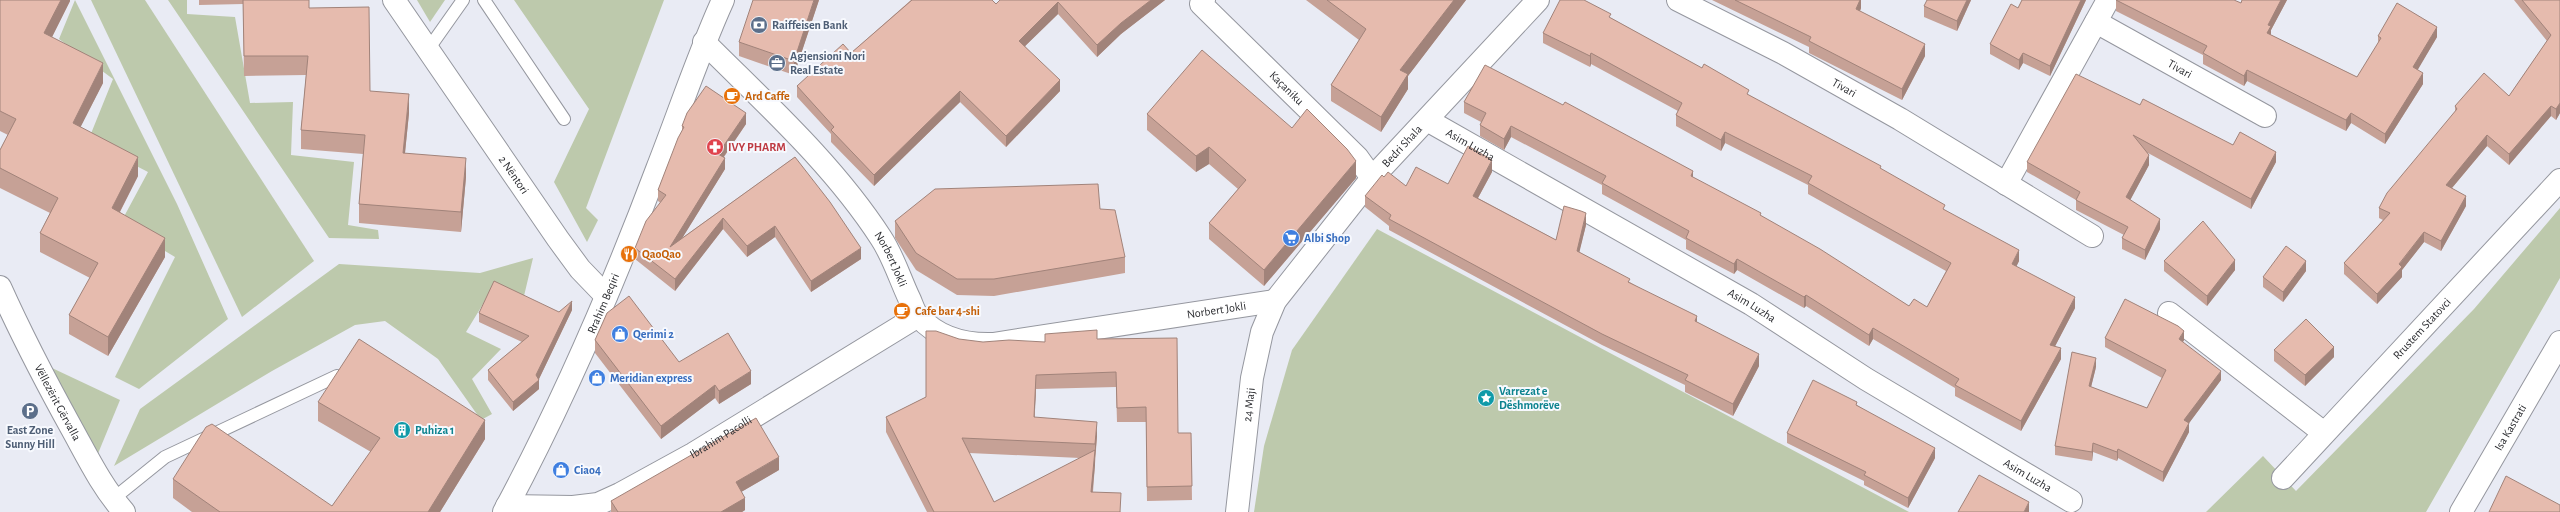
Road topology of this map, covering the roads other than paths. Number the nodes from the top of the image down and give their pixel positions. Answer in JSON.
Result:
{"nodes":[{"id":1,"x":394,"y":0,"type":"edge"},
{"id":2,"x":463,"y":0,"type":"edge"},
{"id":3,"x":484,"y":0,"type":"edge"},
{"id":4,"x":723,"y":0,"type":"edge"},
{"id":5,"x":1204,"y":0,"type":"edge"},
{"id":6,"x":1538,"y":0,"type":"edge"},
{"id":7,"x":1678,"y":0,"type":"edge"},
{"id":8,"x":2108,"y":0,"type":"edge"},
{"id":9,"x":2096,"y":22,"type":"junction"},
{"id":10,"x":704,"y":42,"type":"junction"},
{"id":11,"x":428,"y":51,"type":"junction"},
{"id":12,"x":2265,"y":116,"type":"dead end"},
{"id":13,"x":564,"y":119,"type":"dead end"},
{"id":14,"x":1427,"y":120,"type":"junction"},
{"id":15,"x":1372,"y":178,"type":"junction"},
{"id":16,"x":2560,"y":180,"type":"edge"},
{"id":17,"x":2006,"y":184,"type":"junction"},
{"id":18,"x":2092,"y":236,"type":"dead end"},
{"id":19,"x":0,"y":287,"type":"edge"},
{"id":20,"x":606,"y":296,"type":"junction"},
{"id":21,"x":1276,"y":301,"type":"junction"},
{"id":22,"x":2169,"y":313,"type":"dead end"},
{"id":23,"x":918,"y":316,"type":"junction"},
{"id":24,"x":2560,"y":342,"type":"edge"},
{"id":25,"x":337,"y":376,"type":"edge"},
{"id":26,"x":2324,"y":433,"type":"junction"},
{"id":27,"x":2283,"y":478,"type":"dead end"},
{"id":28,"x":2071,"y":501,"type":"dead end"},
{"id":29,"x":119,"y":506,"type":"edge"},
{"id":30,"x":505,"y":509,"type":"edge"},
{"id":31,"x":1237,"y":512,"type":"edge"},
{"id":32,"x":2461,"y":512,"type":"edge"}],
"edges":[{"from":1,"to":11,"type":"street","name":"2 Nëntori"},
{"from":2,"to":11,"type":"lane"},
{"from":3,"to":13,"type":"lane"},
{"from":4,"to":10,"type":"street","name":"Rrahim Beqiri"},
{"from":5,"to":15,"type":"street","name":"Kaçaniku"},
{"from":6,"to":14,"type":"street","name":"Bedri Shala"},
{"from":7,"to":17,"type":"street","name":"Tivari"},
{"from":8,"to":9,"type":"street"},
{"from":9,"to":12,"type":"street","name":"Tivari"},
{"from":9,"to":17,"type":"street"},
{"from":10,"to":20,"type":"street","name":"Rrahim Beqiri"},
{"from":10,"to":23,"type":"street","name":"Norbert Jokli"},
{"from":11,"to":20,"type":"street","name":"2 Nëntori"},
{"from":14,"to":15,"type":"street","name":"Bedri Shala"},
{"from":14,"to":28,"type":"street","name":"Asim Luzha"},
{"from":15,"to":21,"type":"street","name":"Bedri Shala"},
{"from":16,"to":26,"type":"street","name":"Rrustem Statovci"},
{"from":17,"to":18,"type":"street","name":"Tivari"},
{"from":19,"to":29,"type":"street","name":"Vëllezërit Gërvalla"},
{"from":20,"to":30,"type":"street","name":"Rrahim Beqiri"},
{"from":21,"to":23,"type":"street","name":"Norbert Jokli"},
{"from":21,"to":31,"type":"street","name":"24 Maji"},
{"from":22,"to":26,"type":"street"},
{"from":23,"to":30,"type":"street","name":"Ibrahim Pacolli"},
{"from":24,"to":32,"type":"street","name":"Isa Kastrati"},
{"from":25,"to":29,"type":"lane"},
{"from":26,"to":27,"type":"street","name":"Rrustem Statovci"}]}
